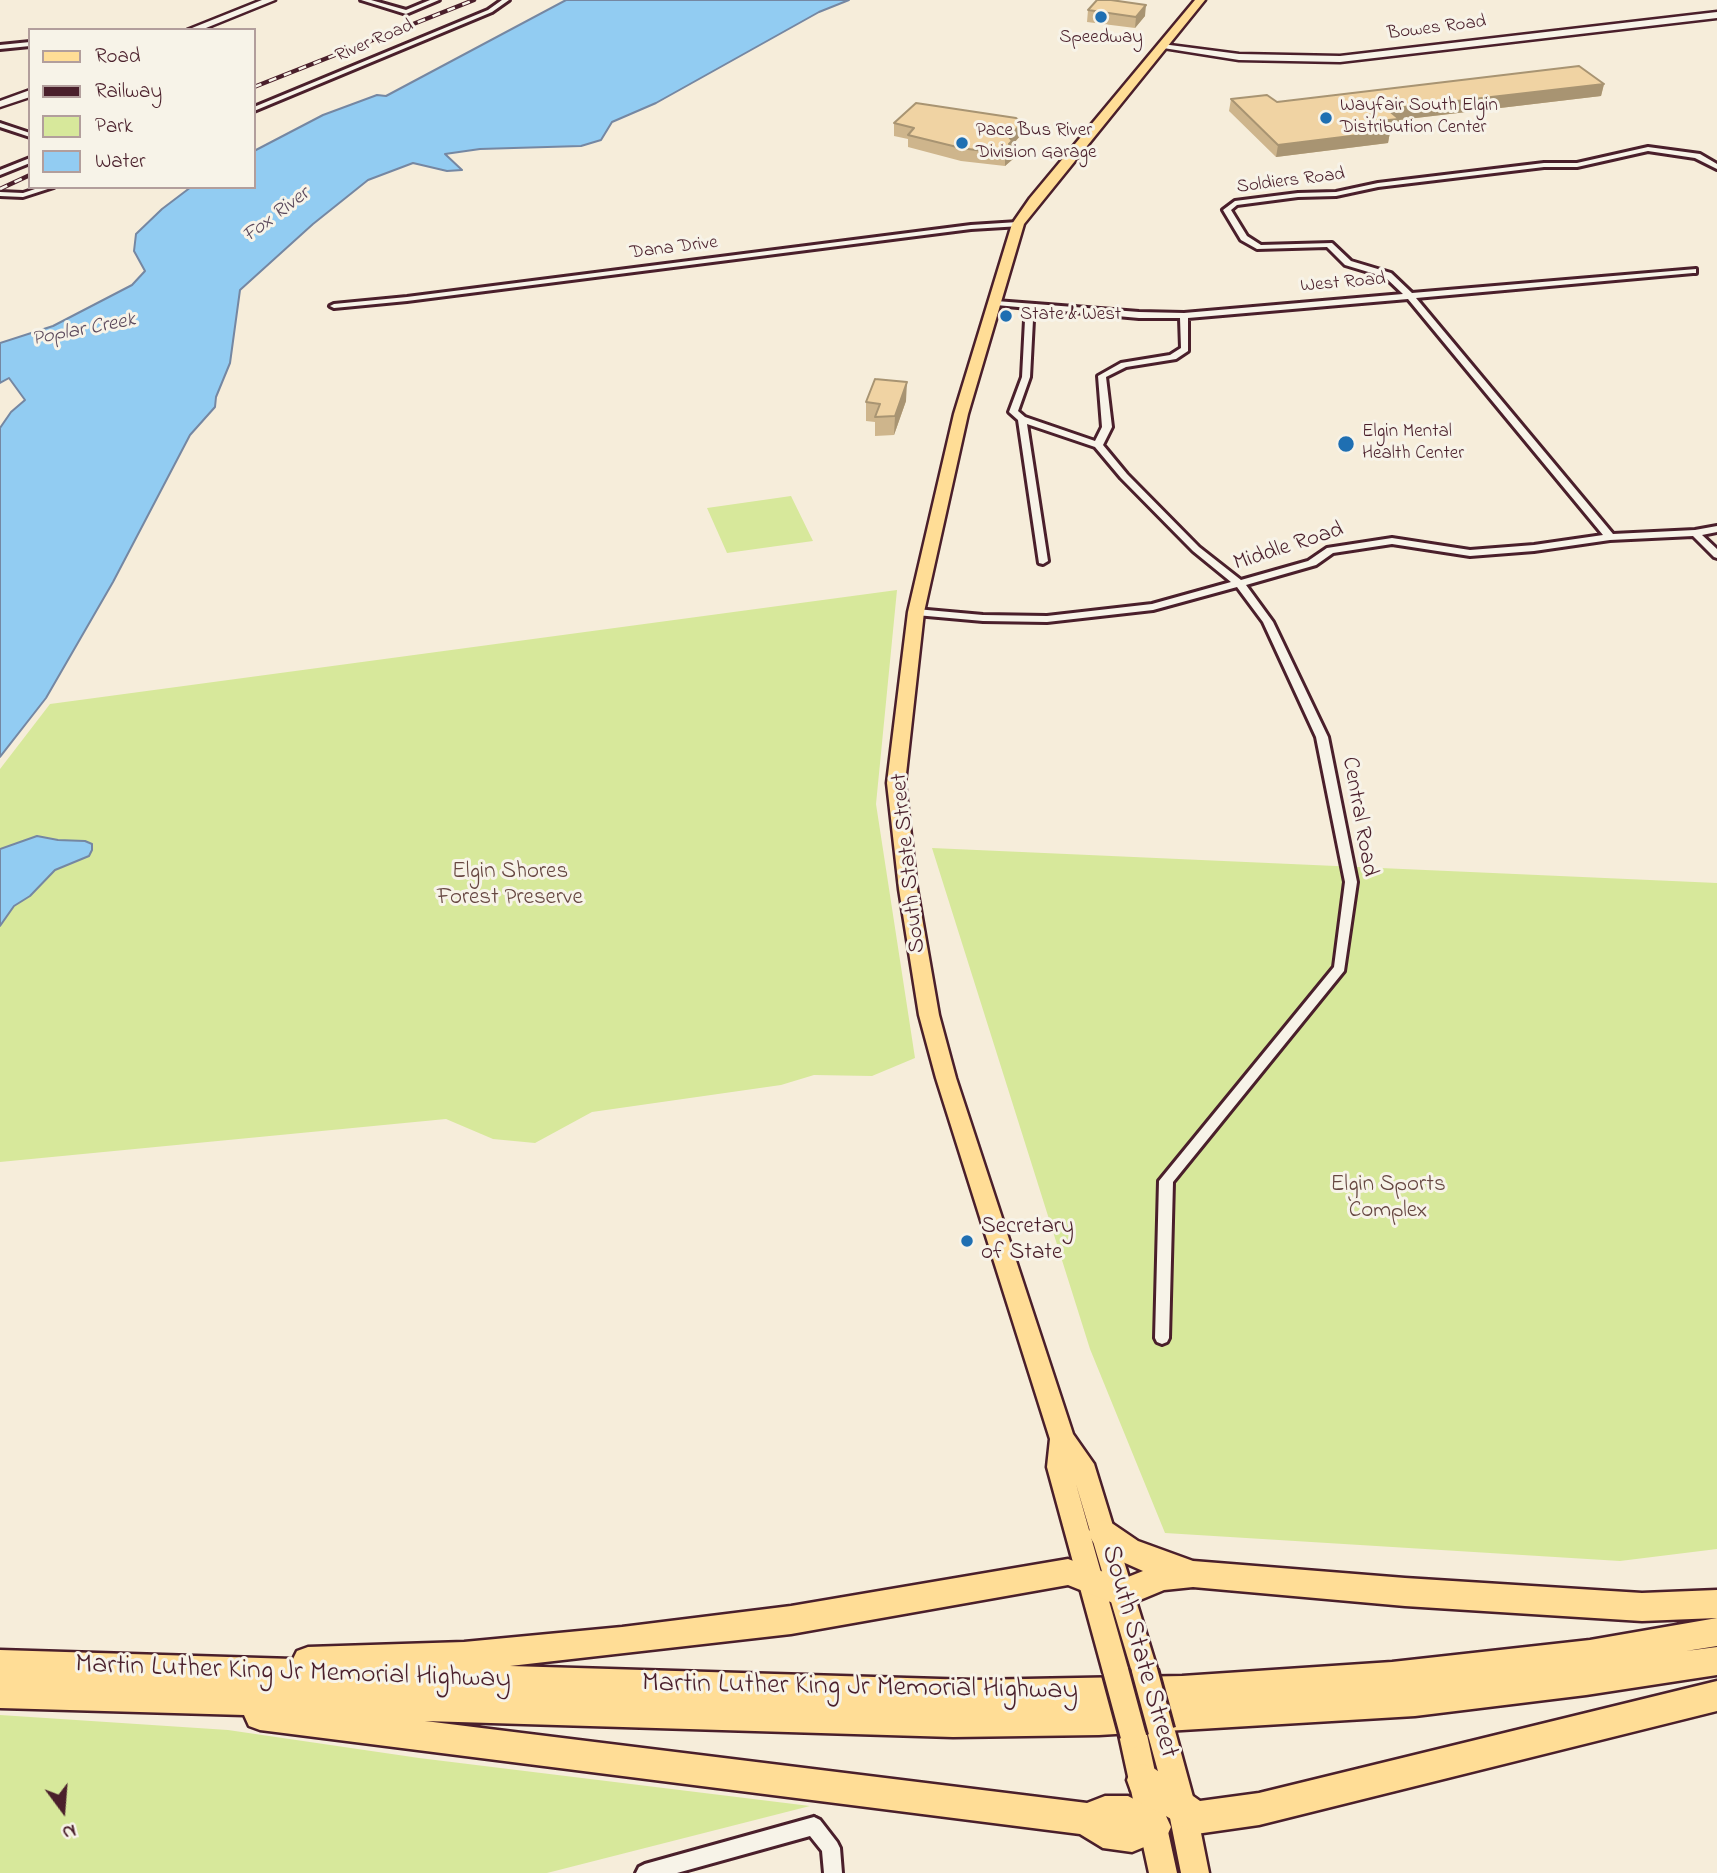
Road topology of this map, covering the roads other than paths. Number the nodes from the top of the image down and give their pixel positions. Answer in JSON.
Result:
{"nodes":[{"id":1,"x":270,"y":0,"type":"edge"},
{"id":2,"x":364,"y":0,"type":"edge"},
{"id":3,"x":436,"y":0,"type":"edge"},
{"id":4,"x":506,"y":0,"type":"edge"},
{"id":5,"x":1200,"y":0,"type":"edge"},
{"id":6,"x":1717,"y":15,"type":"edge"},
{"id":7,"x":197,"y":28,"type":"edge"},
{"id":8,"x":28,"y":44,"type":"edge"},
{"id":9,"x":0,"y":47,"type":"edge"},
{"id":10,"x":1162,"y":47,"type":"junction"},
{"id":11,"x":28,"y":94,"type":"edge"},
{"id":12,"x":0,"y":104,"type":"edge"},
{"id":13,"x":256,"y":108,"type":"edge"},
{"id":14,"x":0,"y":125,"type":"edge"},
{"id":15,"x":28,"y":134,"type":"edge"},
{"id":16,"x":28,"y":161,"type":"edge"},
{"id":17,"x":1717,"y":167,"type":"edge"},
{"id":18,"x":0,"y":173,"type":"edge"},
{"id":19,"x":43,"y":189,"type":"edge"},
{"id":20,"x":0,"y":194,"type":"edge"},
{"id":21,"x":1018,"y":225,"type":"junction"},
{"id":22,"x":1693,"y":271,"type":"dead end"},
{"id":23,"x":1410,"y":296,"type":"junction"},
{"id":24,"x":996,"y":303,"type":"junction"},
{"id":25,"x":334,"y":306,"type":"dead end"},
{"id":26,"x":1184,"y":316,"type":"junction"},
{"id":27,"x":1029,"y":320,"type":"dead end"},
{"id":28,"x":1022,"y":419,"type":"junction"},
{"id":29,"x":1098,"y":445,"type":"junction"},
{"id":30,"x":1717,"y":529,"type":"edge"},
{"id":31,"x":1695,"y":533,"type":"junction"},
{"id":32,"x":1610,"y":537,"type":"junction"},
{"id":33,"x":1717,"y":555,"type":"edge"},
{"id":34,"x":1043,"y":561,"type":"dead end"},
{"id":35,"x":1240,"y":584,"type":"junction"},
{"id":36,"x":916,"y":612,"type":"junction"},
{"id":37,"x":1162,"y":1338,"type":"dead end"},
{"id":38,"x":1062,"y":1438,"type":"junction"},
{"id":39,"x":1103,"y":1533,"type":"junction"},
{"id":40,"x":1193,"y":1574,"type":"junction"},
{"id":41,"x":1090,"y":1578,"type":"junction"},
{"id":42,"x":1123,"y":1593,"type":"junction"},
{"id":43,"x":1717,"y":1604,"type":"edge"},
{"id":44,"x":1717,"y":1632,"type":"edge"},
{"id":45,"x":1717,"y":1661,"type":"edge"},
{"id":46,"x":0,"y":1664,"type":"edge"},
{"id":47,"x":81,"y":1667,"type":"junction"},
{"id":48,"x":0,"y":1693,"type":"edge"},
{"id":49,"x":1717,"y":1696,"type":"edge"},
{"id":50,"x":111,"y":1697,"type":"junction"},
{"id":51,"x":1143,"y":1780,"type":"junction"},
{"id":52,"x":1182,"y":1808,"type":"junction"},
{"id":53,"x":1154,"y":1826,"type":"junction"},
{"id":54,"x":645,"y":1873,"type":"edge"},
{"id":55,"x":833,"y":1873,"type":"edge"},
{"id":56,"x":1163,"y":1873,"type":"edge"},
{"id":57,"x":1195,"y":1873,"type":"edge"}],
"edges":[{"from":1,"to":7,"type":"street"},
{"from":2,"to":3,"type":"street"},
{"from":4,"to":13,"type":"street","name":"River Road"},
{"from":5,"to":10,"type":"main road","name":"South State Street"},
{"from":6,"to":10,"type":"street","name":"Bowes Road"},
{"from":8,"to":9,"type":"street"},
{"from":10,"to":21,"type":"main road","name":"South State Street"},
{"from":11,"to":12,"type":"street"},
{"from":14,"to":15,"type":"street"},
{"from":16,"to":18,"type":"street"},
{"from":17,"to":23,"type":"street","name":"Soldiers Road"},
{"from":19,"to":20,"type":"street"},
{"from":21,"to":24,"type":"main road","name":"South State Street"},
{"from":21,"to":25,"type":"street","name":"Dana Drive"},
{"from":22,"to":23,"type":"street","name":"West Road"},
{"from":23,"to":26,"type":"street","name":"West Road"},
{"from":23,"to":32,"type":"street","name":"Soldiers Road"},
{"from":24,"to":26,"type":"street","name":"West Road"},
{"from":24,"to":36,"type":"main road","name":"South State Street"},
{"from":26,"to":29,"type":"street"},
{"from":27,"to":28,"type":"street"},
{"from":28,"to":29,"type":"street"},
{"from":28,"to":34,"type":"street"},
{"from":29,"to":35,"type":"street","name":"Central Road"},
{"from":30,"to":31,"type":"street","name":"Middle Road"},
{"from":31,"to":32,"type":"street","name":"Middle Road"},
{"from":31,"to":33,"type":"street"},
{"from":32,"to":35,"type":"street","name":"Middle Road"},
{"from":35,"to":36,"type":"street","name":"Middle Road"},
{"from":35,"to":37,"type":"street","name":"Central Road"},
{"from":36,"to":38,"type":"main road","name":"South State Street"},
{"from":38,"to":39,"type":"main road","name":"South State Street"},
{"from":38,"to":41,"type":"main road","name":"South State Street"},
{"from":39,"to":40,"type":"highway"},
{"from":39,"to":42,"type":"main road","name":"South State Street"},
{"from":40,"to":42,"type":"highway"},
{"from":40,"to":43,"type":"highway"},
{"from":41,"to":42,"type":"highway"},
{"from":41,"to":47,"type":"highway"},
{"from":41,"to":51,"type":"main road","name":"South State Street","bridge":true},
{"from":42,"to":52,"type":"main road","name":"South State Street","bridge":true},
{"from":44,"to":47,"type":"highway","name":"Martin Luther King Jr Memorial Highway"},
{"from":45,"to":50,"type":"highway","name":"Martin Luther King Jr Memorial Highway"},
{"from":46,"to":47,"type":"highway","name":"Martin Luther King Jr Memorial Highway"},
{"from":48,"to":50,"type":"highway","name":"Martin Luther King Jr Memorial Highway"},
{"from":49,"to":52,"type":"highway"},
{"from":50,"to":53,"type":"highway"},
{"from":51,"to":52,"type":"highway"},
{"from":51,"to":53,"type":"main road","name":"South State Street"},
{"from":52,"to":57,"type":"main road","name":"South State Street"},
{"from":53,"to":56,"type":"main road","name":"South State Street"},
{"from":54,"to":55,"type":"street"}]}
